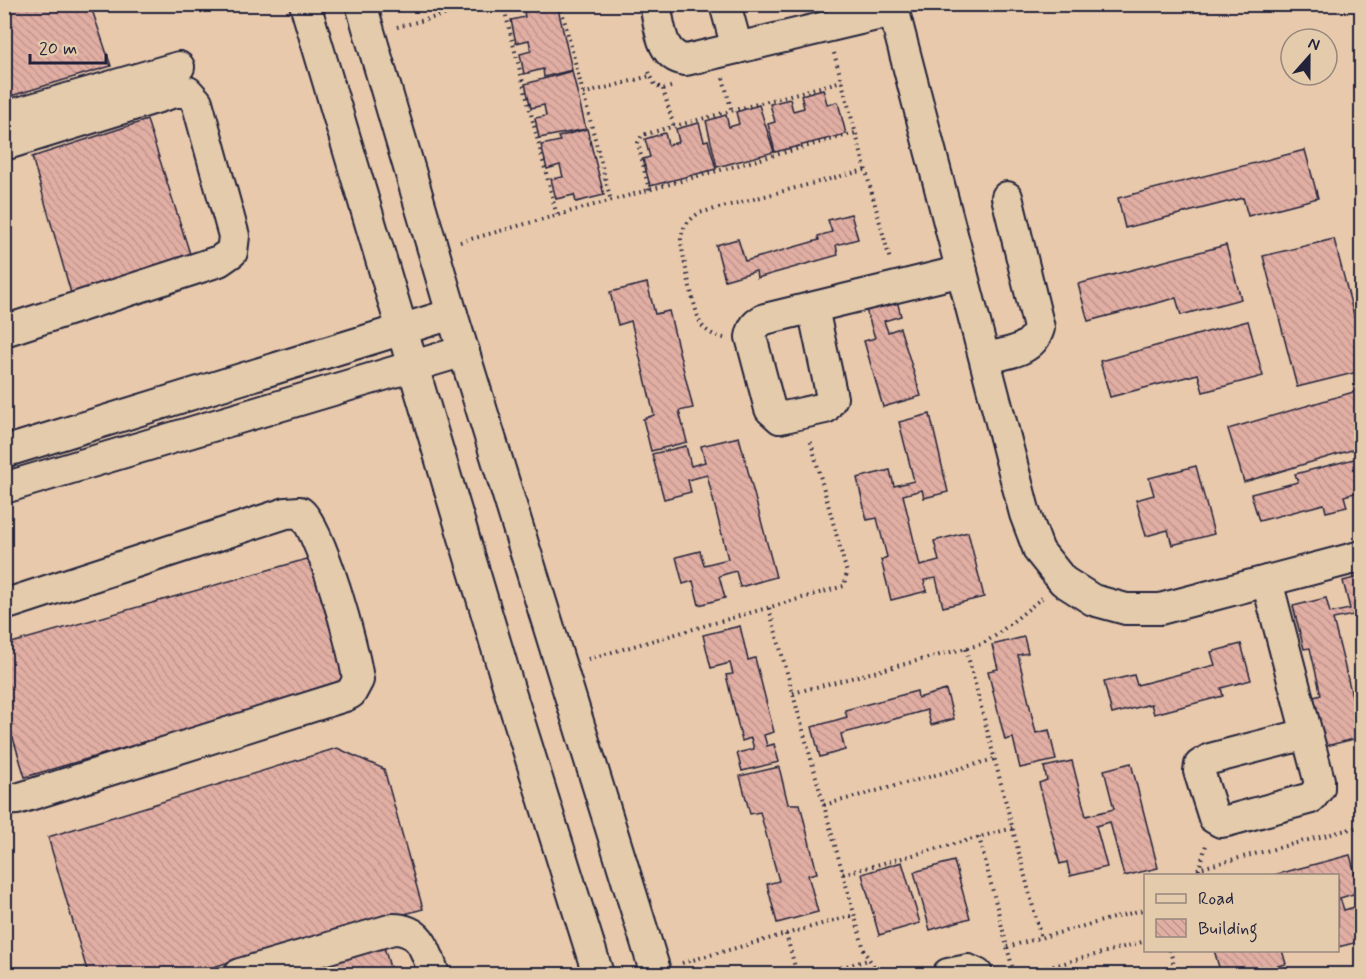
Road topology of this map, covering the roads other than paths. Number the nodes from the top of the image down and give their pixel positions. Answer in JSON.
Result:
{"nodes":[{"id":1,"x":305,"y":4,"type":"edge"},
{"id":2,"x":361,"y":4,"type":"edge"},
{"id":3,"x":655,"y":4,"type":"edge"},
{"id":4,"x":725,"y":4,"type":"edge"},
{"id":5,"x":893,"y":8,"type":"edge"},
{"id":6,"x":737,"y":48,"type":"junction"},
{"id":7,"x":178,"y":67,"type":"dead end"},
{"id":8,"x":4,"y":117,"type":"edge"},
{"id":9,"x":4,"y":145,"type":"edge"},
{"id":10,"x":1007,"y":197,"type":"dead end"},
{"id":11,"x":962,"y":271,"type":"junction"},
{"id":12,"x":813,"y":308,"type":"junction"},
{"id":13,"x":452,"y":314,"type":"junction"},
{"id":14,"x":402,"y":329,"type":"junction"},
{"id":15,"x":4,"y":331,"type":"edge"},
{"id":16,"x":464,"y":351,"type":"junction"},
{"id":17,"x":985,"y":358,"type":"junction"},
{"id":18,"x":412,"y":367,"type":"junction"},
{"id":19,"x":4,"y":452,"type":"edge"},
{"id":20,"x":4,"y":488,"type":"edge"},
{"id":21,"x":1362,"y":556,"type":"edge"},
{"id":22,"x":1267,"y":581,"type":"junction"},
{"id":23,"x":4,"y":605,"type":"edge"},
{"id":24,"x":1306,"y":734,"type":"dead end"},
{"id":25,"x":4,"y":800,"type":"edge"},
{"id":26,"x":656,"y":972,"type":"edge"},
{"id":27,"x":240,"y":975,"type":"edge"},
{"id":28,"x":434,"y":975,"type":"edge"},
{"id":29,"x":598,"y":975,"type":"edge"},
{"id":30,"x":948,"y":975,"type":"edge"},
{"id":31,"x":977,"y":975,"type":"edge"}],
"edges":[{"from":1,"to":14,"type":"street"},
{"from":2,"to":13,"type":"street"},
{"from":3,"to":6,"type":"street"},
{"from":4,"to":6,"type":"street"},
{"from":5,"to":6,"type":"street"},
{"from":5,"to":11,"type":"street"},
{"from":7,"to":8,"type":"street"},
{"from":9,"to":15,"type":"street"},
{"from":10,"to":17,"type":"street"},
{"from":11,"to":12,"type":"street"},
{"from":11,"to":17,"type":"street"},
{"from":12,"to":12,"type":"street"},
{"from":13,"to":14,"type":"street"},
{"from":13,"to":16,"type":"street"},
{"from":14,"to":18,"type":"street"},
{"from":14,"to":19,"type":"street"},
{"from":16,"to":18,"type":"street"},
{"from":16,"to":26,"type":"street"},
{"from":17,"to":22,"type":"street"},
{"from":18,"to":20,"type":"street"},
{"from":18,"to":29,"type":"street"},
{"from":21,"to":22,"type":"street"},
{"from":22,"to":24,"type":"street"},
{"from":23,"to":25,"type":"street"},
{"from":27,"to":28,"type":"street"},
{"from":30,"to":31,"type":"street"}]}
